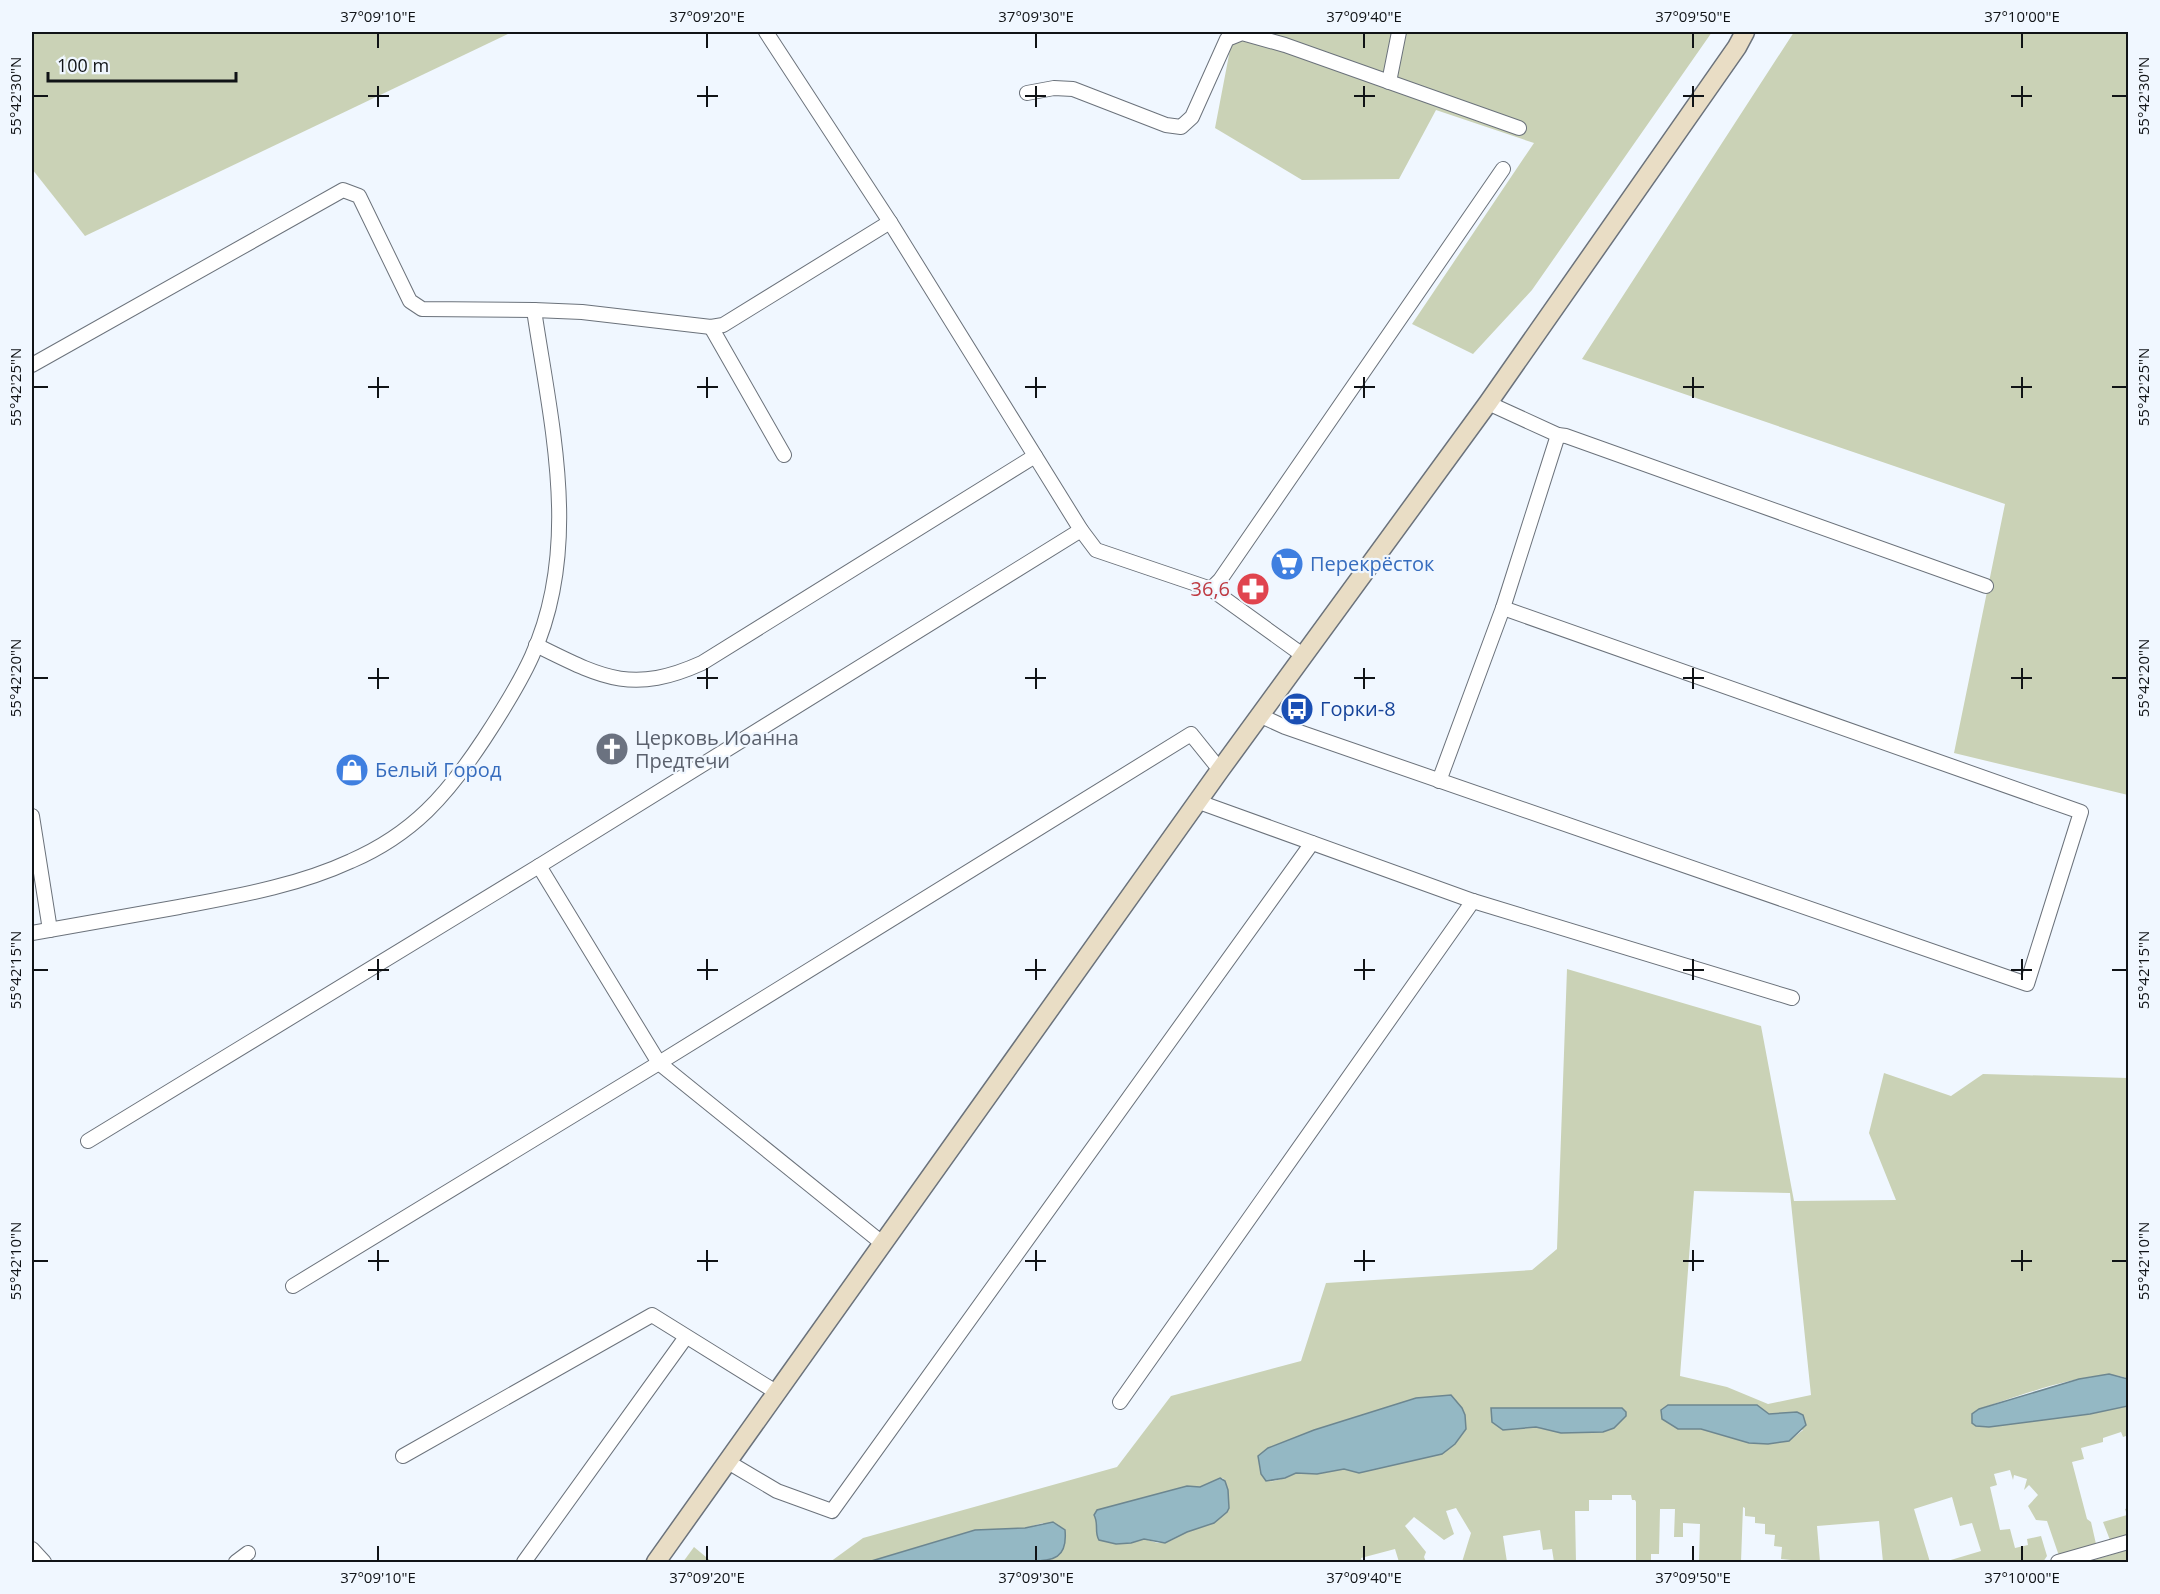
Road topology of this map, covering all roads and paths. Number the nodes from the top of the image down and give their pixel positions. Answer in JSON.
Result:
{"nodes":[{"id":1,"x":766,"y":32,"type":"edge"},
{"id":2,"x":1399,"y":32,"type":"edge"},
{"id":3,"x":1745,"y":32,"type":"edge"},
{"id":4,"x":1389,"y":82,"type":"junction"},
{"id":5,"x":1027,"y":93,"type":"dead end"},
{"id":6,"x":1519,"y":128,"type":"dead end"},
{"id":7,"x":1503,"y":169,"type":"dead end"},
{"id":8,"x":890,"y":222,"type":"junction"},
{"id":9,"x":534,"y":310,"type":"junction"},
{"id":10,"x":711,"y":327,"type":"junction"},
{"id":11,"x":32,"y":364,"type":"edge"},
{"id":12,"x":1488,"y":403,"type":"junction"},
{"id":13,"x":1558,"y":435,"type":"junction"},
{"id":14,"x":784,"y":455,"type":"dead end"},
{"id":15,"x":1035,"y":456,"type":"junction"},
{"id":16,"x":1081,"y":530,"type":"junction"},
{"id":17,"x":1986,"y":586,"type":"dead end"},
{"id":18,"x":1211,"y":589,"type":"junction"},
{"id":19,"x":1503,"y":608,"type":"junction"},
{"id":20,"x":536,"y":645,"type":"junction"},
{"id":21,"x":1304,"y":656,"type":"junction"},
{"id":22,"x":1261,"y":716,"type":"junction"},
{"id":23,"x":1220,"y":770,"type":"junction"},
{"id":24,"x":1439,"y":781,"type":"junction"},
{"id":25,"x":1199,"y":802,"type":"junction"},
{"id":26,"x":32,"y":816,"type":"edge"},
{"id":27,"x":1312,"y":843,"type":"junction"},
{"id":28,"x":539,"y":866,"type":"junction"},
{"id":29,"x":1473,"y":900,"type":"junction"},
{"id":30,"x":50,"y":930,"type":"junction"},
{"id":31,"x":32,"y":933,"type":"edge"},
{"id":32,"x":1792,"y":998,"type":"dead end"},
{"id":33,"x":659,"y":1063,"type":"junction"},
{"id":34,"x":88,"y":1141,"type":"dead end"},
{"id":35,"x":882,"y":1243,"type":"junction"},
{"id":36,"x":293,"y":1286,"type":"dead end"},
{"id":37,"x":686,"y":1337,"type":"junction"},
{"id":38,"x":776,"y":1392,"type":"junction"},
{"id":39,"x":1120,"y":1402,"type":"dead end"},
{"id":40,"x":403,"y":1456,"type":"dead end"},
{"id":41,"x":728,"y":1462,"type":"junction"},
{"id":42,"x":2128,"y":1542,"type":"edge"},
{"id":43,"x":32,"y":1549,"type":"edge"},
{"id":44,"x":248,"y":1553,"type":"dead end"},
{"id":45,"x":44,"y":1563,"type":"edge"},
{"id":46,"x":236,"y":1563,"type":"edge"},
{"id":47,"x":524,"y":1563,"type":"edge"},
{"id":48,"x":656,"y":1563,"type":"edge"},
{"id":49,"x":2058,"y":1563,"type":"edge"}],
"edges":[{"from":1,"to":8,"type":"street"},
{"from":2,"to":4,"type":"street"},
{"from":3,"to":12,"type":"street"},
{"from":4,"to":5,"type":"street"},
{"from":4,"to":6,"type":"street"},
{"from":7,"to":18,"type":"street"},
{"from":8,"to":10,"type":"street"},
{"from":8,"to":15,"type":"street"},
{"from":9,"to":10,"type":"street"},
{"from":9,"to":11,"type":"street"},
{"from":9,"to":20,"type":"street"},
{"from":10,"to":14,"type":"street"},
{"from":12,"to":13,"type":"street"},
{"from":12,"to":21,"type":"street"},
{"from":13,"to":17,"type":"street"},
{"from":13,"to":19,"type":"street"},
{"from":15,"to":16,"type":"street"},
{"from":15,"to":20,"type":"street"},
{"from":16,"to":18,"type":"street"},
{"from":16,"to":28,"type":"street"},
{"from":18,"to":21,"type":"street"},
{"from":19,"to":24,"type":"street"},
{"from":19,"to":24,"type":"street"},
{"from":20,"to":30,"type":"street"},
{"from":21,"to":22,"type":"street"},
{"from":22,"to":23,"type":"street"},
{"from":22,"to":24,"type":"street"},
{"from":23,"to":25,"type":"street"},
{"from":23,"to":33,"type":"street"},
{"from":25,"to":27,"type":"street"},
{"from":25,"to":35,"type":"street"},
{"from":26,"to":30,"type":"street"},
{"from":27,"to":29,"type":"street"},
{"from":27,"to":41,"type":"street"},
{"from":28,"to":33,"type":"street"},
{"from":28,"to":34,"type":"street"},
{"from":29,"to":32,"type":"street"},
{"from":29,"to":39,"type":"street"},
{"from":30,"to":31,"type":"street"},
{"from":33,"to":35,"type":"street"},
{"from":33,"to":36,"type":"street"},
{"from":35,"to":38,"type":"street"},
{"from":37,"to":38,"type":"street"},
{"from":37,"to":40,"type":"street"},
{"from":37,"to":47,"type":"street"},
{"from":38,"to":41,"type":"street"},
{"from":41,"to":48,"type":"street"},
{"from":42,"to":49,"type":"street"},
{"from":43,"to":45,"type":"street"},
{"from":44,"to":46,"type":"street"}]}
